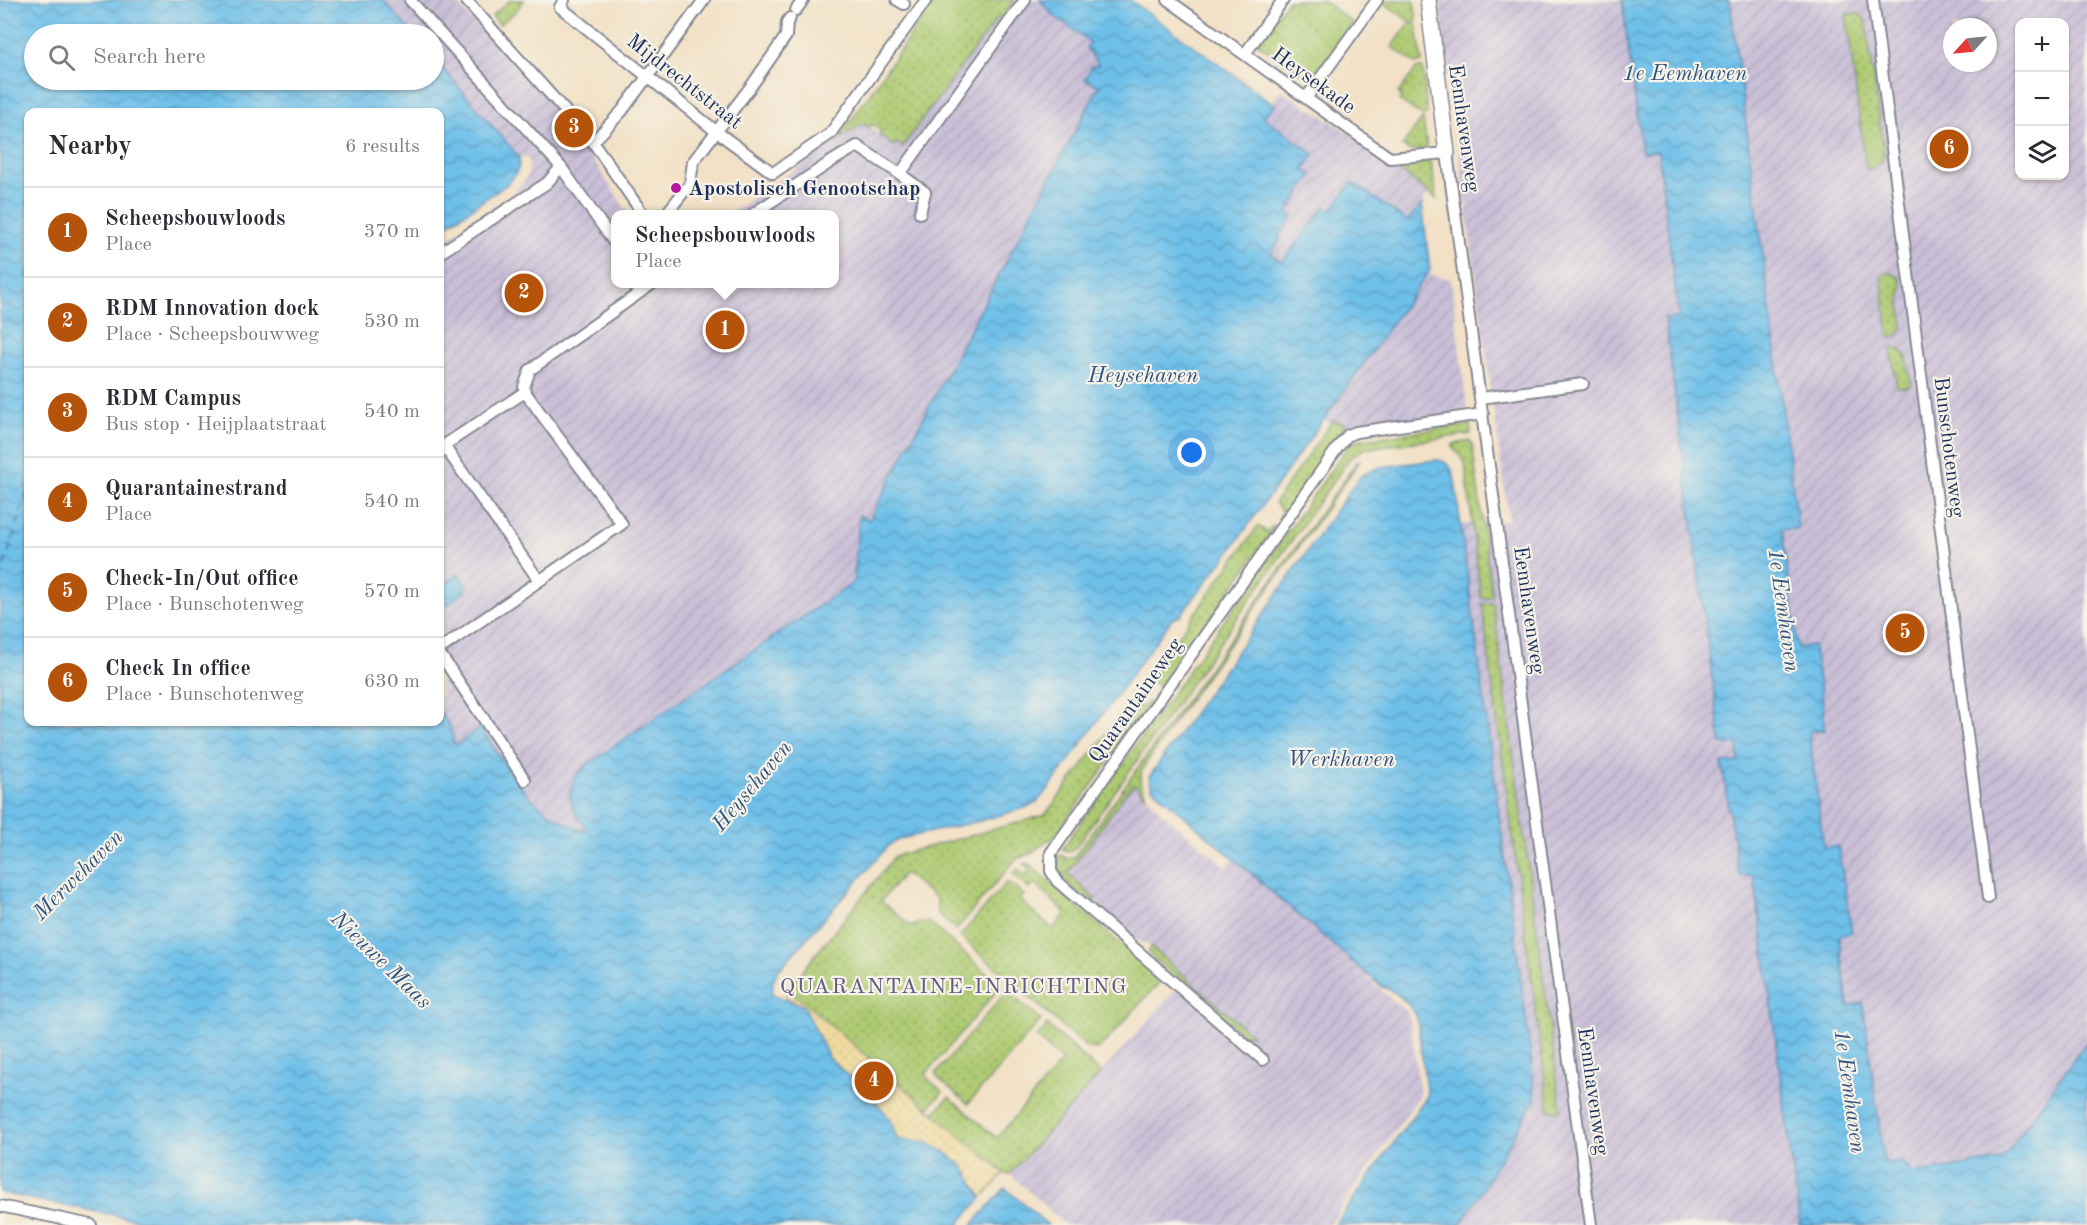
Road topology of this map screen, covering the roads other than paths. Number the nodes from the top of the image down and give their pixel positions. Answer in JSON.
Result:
{"nodes":[{"id":1,"x":410,"y":0,"type":"edge"},
{"id":2,"x":466,"y":0,"type":"edge"},
{"id":3,"x":564,"y":0,"type":"edge"},
{"id":4,"x":704,"y":0,"type":"edge"},
{"id":5,"x":802,"y":0,"type":"edge"},
{"id":6,"x":926,"y":0,"type":"edge"},
{"id":7,"x":1025,"y":0,"type":"edge"},
{"id":8,"x":1168,"y":0,"type":"edge"},
{"id":9,"x":1283,"y":0,"type":"edge"},
{"id":10,"x":1377,"y":0,"type":"edge"},
{"id":11,"x":1428,"y":0,"type":"edge"},
{"id":12,"x":1873,"y":0,"type":"edge"},
{"id":13,"x":432,"y":24,"type":"edge"},
{"id":14,"x":444,"y":38,"type":"edge"},
{"id":15,"x":1245,"y":54,"type":"junction"},
{"id":16,"x":648,"y":77,"type":"junction"},
{"id":17,"x":1306,"y":98,"type":"junction"},
{"id":18,"x":717,"y":132,"type":"junction"},
{"id":19,"x":593,"y":142,"type":"junction"},
{"id":20,"x":1447,"y":153,"type":"junction"},
{"id":21,"x":561,"y":167,"type":"junction"},
{"id":22,"x":900,"y":174,"type":"junction"},
{"id":23,"x":640,"y":210,"type":"edge"},
{"id":24,"x":669,"y":210,"type":"edge"},
{"id":25,"x":759,"y":210,"type":"edge"},
{"id":26,"x":920,"y":213,"type":"dead end"},
{"id":27,"x":611,"y":239,"type":"edge"},
{"id":28,"x":444,"y":250,"type":"edge"},
{"id":29,"x":643,"y":288,"type":"edge"},
{"id":30,"x":1583,"y":384,"type":"dead end"},
{"id":31,"x":525,"y":392,"type":"junction"},
{"id":32,"x":1481,"y":398,"type":"junction"},
{"id":33,"x":1483,"y":414,"type":"junction"},
{"id":34,"x":444,"y":446,"type":"edge"},
{"id":35,"x":444,"y":450,"type":"edge"},
{"id":36,"x":538,"y":579,"type":"junction"},
{"id":37,"x":444,"y":646,"type":"edge"},
{"id":38,"x":444,"y":660,"type":"edge"},
{"id":39,"x":525,"y":780,"type":"dead end"},
{"id":40,"x":1988,"y":898,"type":"dead end"},
{"id":41,"x":1263,"y":1060,"type":"dead end"},
{"id":42,"x":0,"y":1206,"type":"edge"},
{"id":43,"x":91,"y":1225,"type":"edge"},
{"id":44,"x":1591,"y":1225,"type":"edge"}],
"edges":[{"from":1,"to":13,"type":"street"},
{"from":2,"to":19,"type":"street"},
{"from":3,"to":16,"type":"street","name":"Mijdrechtstraat"},
{"from":4,"to":16,"type":"street"},
{"from":5,"to":18,"type":"street"},
{"from":6,"to":18,"type":"street","name":"Mijdrechtstraat"},
{"from":7,"to":22,"type":"street"},
{"from":8,"to":15,"type":"street","name":"Heysekade"},
{"from":9,"to":15,"type":"street"},
{"from":10,"to":17,"type":"street"},
{"from":11,"to":20,"type":"street","name":"Eemhavenweg"},
{"from":12,"to":40,"type":"street","name":"Bunschotenweg"},
{"from":14,"to":21,"type":"street"},
{"from":15,"to":17,"type":"street","name":"Heysekade"},
{"from":16,"to":18,"type":"street","name":"Mijdrechtstraat"},
{"from":16,"to":19,"type":"street"},
{"from":17,"to":20,"type":"street","name":"Heysekade"},
{"from":18,"to":24,"type":"street"},
{"from":19,"to":23,"type":"street"},
{"from":20,"to":32,"type":"street","name":"Eemhavenweg"},
{"from":21,"to":27,"type":"street"},
{"from":21,"to":28,"type":"street"},
{"from":22,"to":25,"type":"street"},
{"from":22,"to":26,"type":"street"},
{"from":29,"to":31,"type":"street"},
{"from":30,"to":32,"type":"street"},
{"from":31,"to":34,"type":"street"},
{"from":31,"to":36,"type":"street"},
{"from":32,"to":33,"type":"street","name":"Eemhavenweg"},
{"from":33,"to":41,"type":"street","name":"Quarantaineweg"},
{"from":33,"to":44,"type":"street","name":"Eemhavenweg"},
{"from":35,"to":36,"type":"street"},
{"from":36,"to":37,"type":"street"},
{"from":38,"to":39,"type":"street"},
{"from":42,"to":43,"type":"street"}]}
